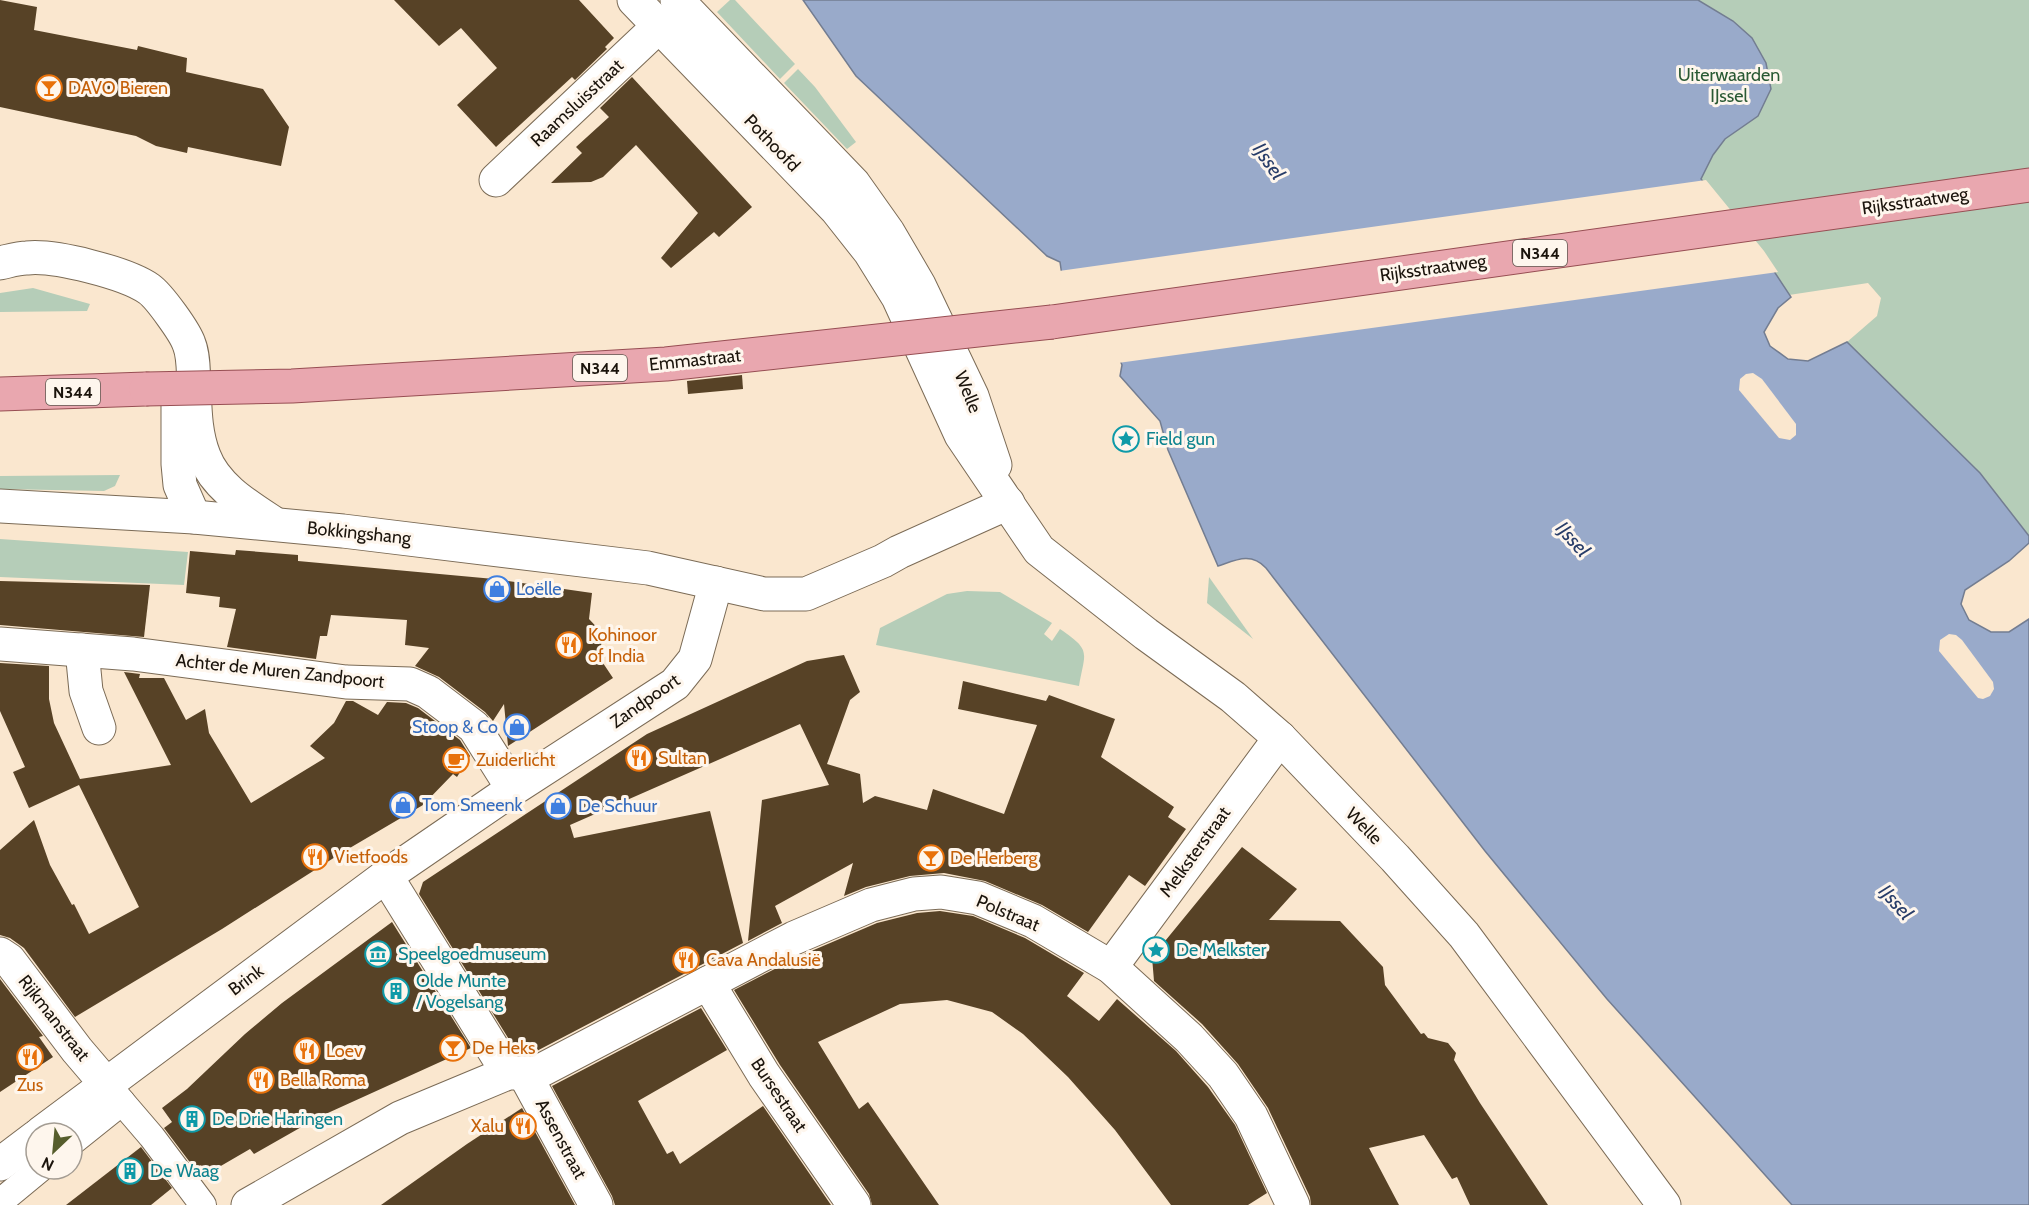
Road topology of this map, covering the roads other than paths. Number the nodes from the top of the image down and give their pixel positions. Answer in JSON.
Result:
{"nodes":[{"id":1,"x":634,"y":0,"type":"edge"},
{"id":2,"x":668,"y":13,"type":"edge"},
{"id":3,"x":496,"y":180,"type":"dead end"},
{"id":4,"x":2029,"y":185,"type":"edge"},
{"id":5,"x":0,"y":263,"type":"edge"},
{"id":6,"x":909,"y":291,"type":"joint"},
{"id":7,"x":1052,"y":322,"type":"joint"},
{"id":8,"x":178,"y":327,"type":"junction"},
{"id":9,"x":0,"y":394,"type":"edge"},
{"id":10,"x":1008,"y":503,"type":"junction"},
{"id":11,"x":0,"y":506,"type":"edge"},
{"id":12,"x":194,"y":517,"type":"junction"},
{"id":13,"x":276,"y":525,"type":"junction"},
{"id":14,"x":716,"y":583,"type":"junction"},
{"id":15,"x":0,"y":644,"type":"edge"},
{"id":16,"x":82,"y":650,"type":"junction"},
{"id":17,"x":99,"y":728,"type":"dead end"},
{"id":18,"x":1280,"y":738,"type":"junction"},
{"id":19,"x":513,"y":789,"type":"junction"},
{"id":20,"x":386,"y":876,"type":"junction"},
{"id":21,"x":0,"y":954,"type":"edge"},
{"id":22,"x":1111,"y":967,"type":"junction"},
{"id":23,"x":708,"y":983,"type":"junction"},
{"id":24,"x":516,"y":1073,"type":"junction"},
{"id":25,"x":114,"y":1093,"type":"junction"},
{"id":26,"x":63,"y":1121,"type":"edge"},
{"id":27,"x":84,"y":1128,"type":"edge"},
{"id":28,"x":24,"y":1146,"type":"edge"},
{"id":29,"x":0,"y":1164,"type":"edge"},
{"id":30,"x":25,"y":1181,"type":"edge"},
{"id":31,"x":0,"y":1202,"type":"edge"},
{"id":32,"x":203,"y":1205,"type":"edge"},
{"id":33,"x":248,"y":1205,"type":"edge"},
{"id":34,"x":596,"y":1205,"type":"edge"},
{"id":35,"x":854,"y":1205,"type":"edge"},
{"id":36,"x":1293,"y":1205,"type":"edge"},
{"id":37,"x":1664,"y":1205,"type":"edge"}],
"edges":[{"from":1,"to":2,"type":"street","name":"Pothoofd"},
{"from":2,"to":3,"type":"street","name":"Raamsluisstraat"},
{"from":2,"to":6,"type":"street","name":"Pothoofd"},
{"from":4,"to":7,"type":"main road","name":"Rijksstraatweg","number":"N344"},
{"from":5,"to":8,"type":"street"},
{"from":6,"to":10,"type":"street","name":"Welle"},
{"from":7,"to":9,"type":"main road","name":"Emmastraat","number":"N344","bridge":true},
{"from":8,"to":12,"type":"street"},
{"from":8,"to":13,"type":"street"},
{"from":10,"to":14,"type":"street"},
{"from":10,"to":18,"type":"street","name":"Welle"},
{"from":11,"to":12,"type":"street","name":"Bokkingshang"},
{"from":12,"to":13,"type":"street","name":"Bokkingshang"},
{"from":13,"to":14,"type":"street","name":"Bokkingshang"},
{"from":14,"to":19,"type":"street","name":"Zandpoort"},
{"from":15,"to":16,"type":"street","name":"Achter de Muren Zandpoort"},
{"from":16,"to":17,"type":"street"},
{"from":16,"to":19,"type":"street","name":"Achter de Muren Zandpoort"},
{"from":18,"to":22,"type":"street","name":"Melksterstraat"},
{"from":18,"to":37,"type":"street","name":"Welle"},
{"from":19,"to":20,"type":"street","name":"Zandpoort"},
{"from":20,"to":24,"type":"street","name":"Assenstraat"},
{"from":20,"to":25,"type":"street","name":"Brink"},
{"from":21,"to":25,"type":"street","name":"Rijkmanstraat"},
{"from":22,"to":23,"type":"street","name":"Polstraat"},
{"from":22,"to":36,"type":"street","name":"Polstraat"},
{"from":23,"to":24,"type":"street","name":"Polstraat"},
{"from":23,"to":35,"type":"street","name":"Bursestraat"},
{"from":24,"to":33,"type":"street"},
{"from":24,"to":34,"type":"street","name":"Assenstraat"},
{"from":25,"to":26,"type":"street","name":"Brink"},
{"from":25,"to":27,"type":"street","name":"Brink"},
{"from":25,"to":32,"type":"street"},
{"from":28,"to":29,"type":"street"},
{"from":30,"to":31,"type":"street"}]}
